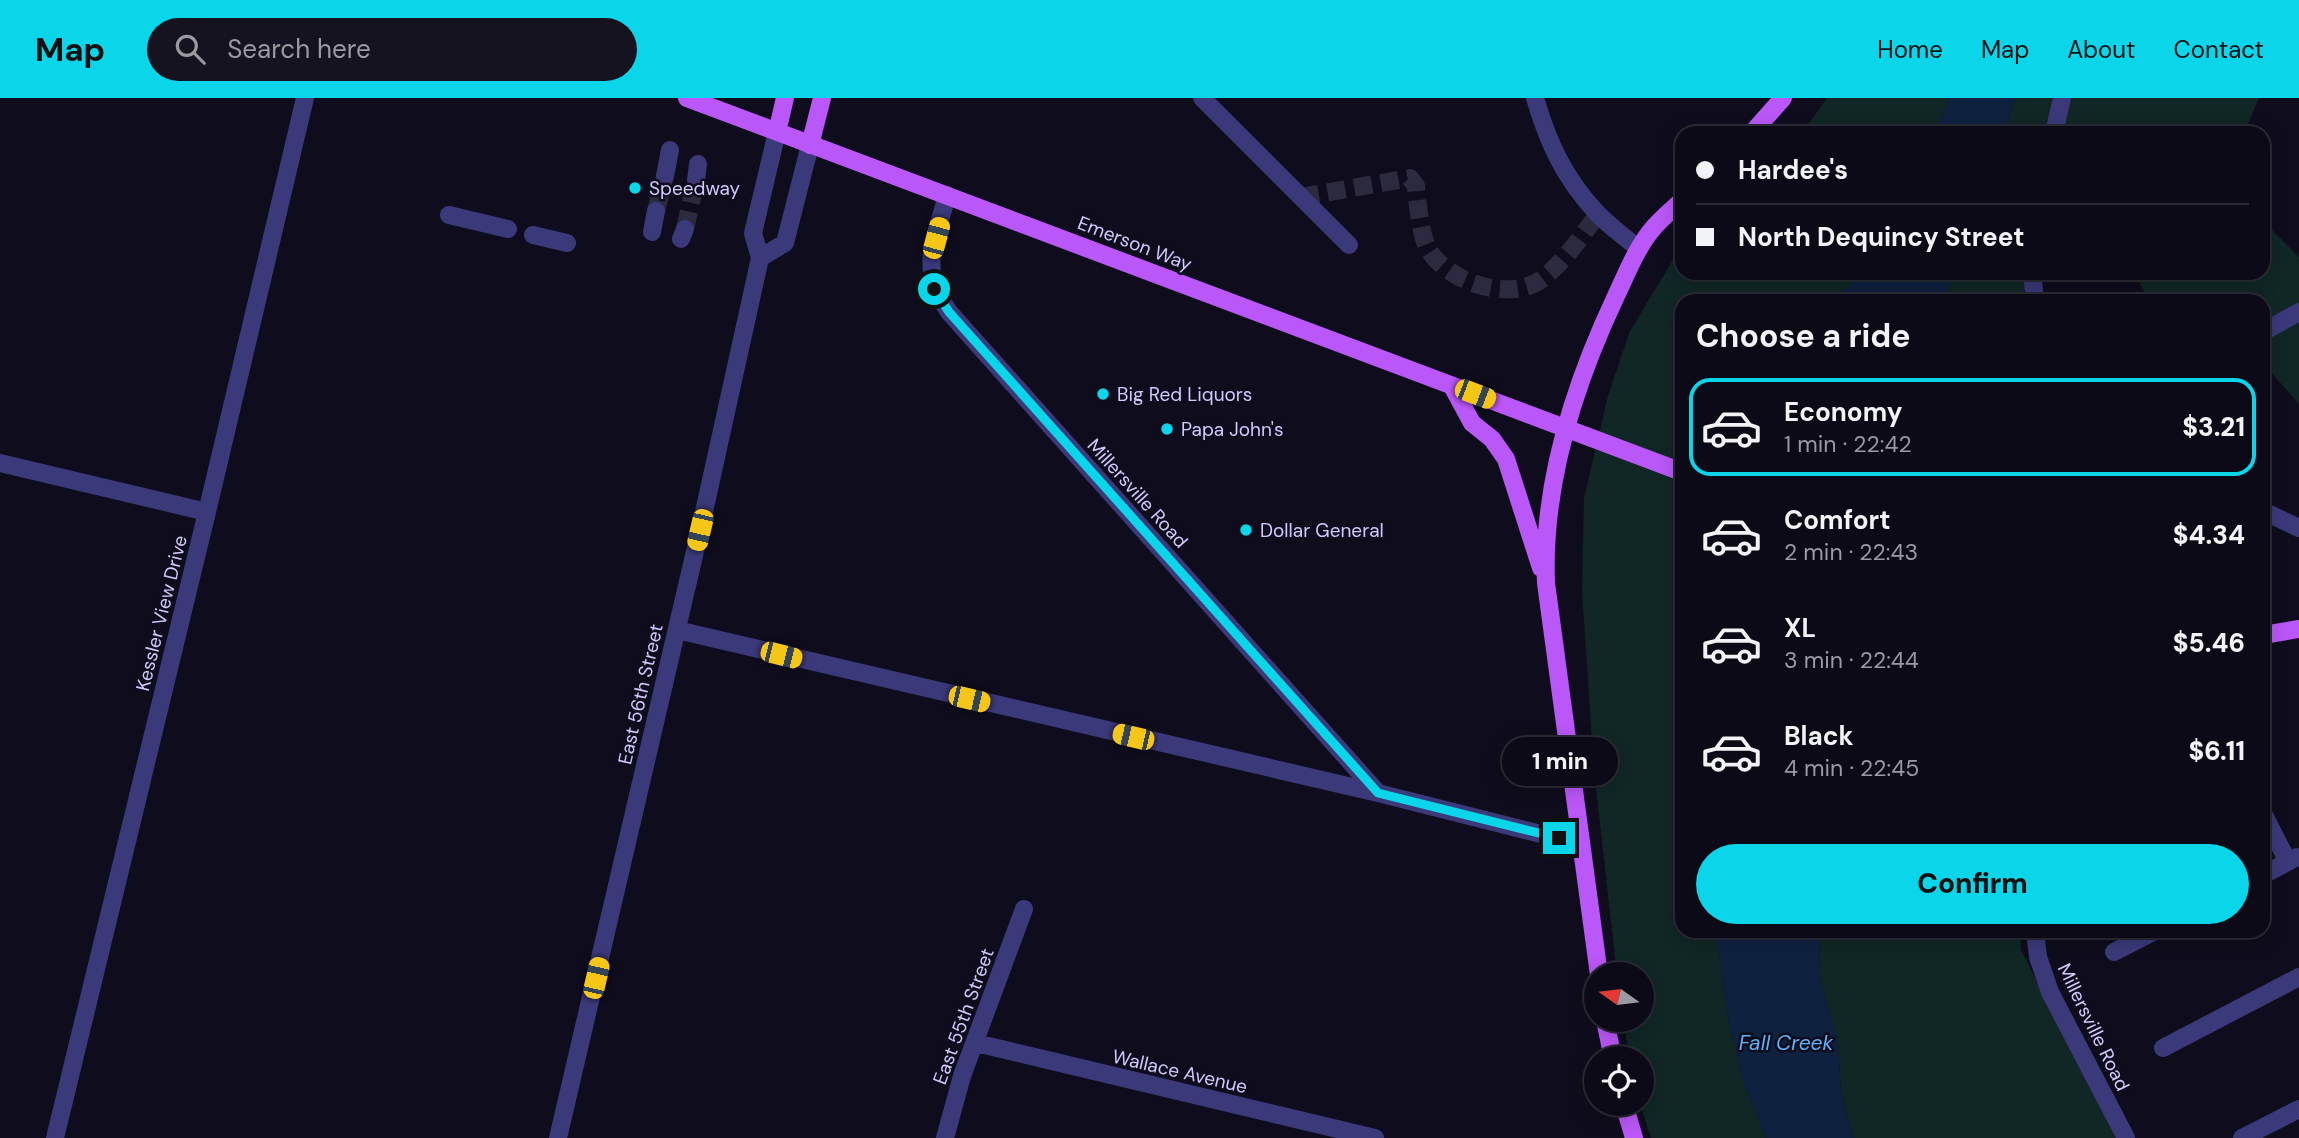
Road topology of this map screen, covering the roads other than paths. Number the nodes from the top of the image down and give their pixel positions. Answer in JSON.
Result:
{"nodes":[{"id":1,"x":305,"y":98,"type":"edge"},
{"id":2,"x":687,"y":98,"type":"edge"},
{"id":3,"x":785,"y":98,"type":"edge"},
{"id":4,"x":822,"y":98,"type":"edge"},
{"id":5,"x":1202,"y":98,"type":"edge"},
{"id":6,"x":1535,"y":98,"type":"edge"},
{"id":7,"x":1783,"y":98,"type":"edge"},
{"id":8,"x":2062,"y":98,"type":"edge"},
{"id":9,"x":1758,"y":126,"type":"edge"},
{"id":10,"x":2056,"y":126,"type":"edge"},
{"id":11,"x":777,"y":132,"type":"junction"},
{"id":12,"x":810,"y":145,"type":"junction"},
{"id":13,"x":670,"y":150,"type":"dead end"},
{"id":14,"x":665,"y":176,"type":"tunnel mouth"},
{"id":15,"x":947,"y":195,"type":"junction"},
{"id":16,"x":1675,"y":207,"type":"edge"},
{"id":17,"x":656,"y":211,"type":"tunnel mouth"},
{"id":18,"x":449,"y":215,"type":"dead end"},
{"id":19,"x":508,"y":229,"type":"dead end"},
{"id":20,"x":652,"y":232,"type":"dead end"},
{"id":21,"x":533,"y":235,"type":"dead end"},
{"id":22,"x":568,"y":243,"type":"dead end"},
{"id":23,"x":1349,"y":245,"type":"dead end"},
{"id":24,"x":1639,"y":249,"type":"junction"},
{"id":25,"x":760,"y":258,"type":"junction"},
{"id":26,"x":2299,"y":312,"type":"edge"},
{"id":27,"x":2270,"y":328,"type":"edge"},
{"id":28,"x":1452,"y":386,"type":"junction"},
{"id":29,"x":1566,"y":429,"type":"junction"},
{"id":30,"x":0,"y":463,"type":"edge"},
{"id":31,"x":1675,"y":469,"type":"edge"},
{"id":32,"x":207,"y":512,"type":"junction"},
{"id":33,"x":2270,"y":514,"type":"edge"},
{"id":34,"x":2299,"y":528,"type":"edge"},
{"id":35,"x":1546,"y":581,"type":"junction"},
{"id":36,"x":2299,"y":629,"type":"edge"},
{"id":37,"x":677,"y":630,"type":"junction"},
{"id":38,"x":2270,"y":634,"type":"edge"},
{"id":39,"x":1378,"y":793,"type":"junction"},
{"id":40,"x":2270,"y":823,"type":"edge"},
{"id":41,"x":1581,"y":844,"type":"junction"},
{"id":42,"x":2294,"y":859,"type":"edge"},
{"id":43,"x":2270,"y":871,"type":"edge"},
{"id":44,"x":1024,"y":909,"type":"dead end"},
{"id":45,"x":2036,"y":938,"type":"edge"},
{"id":46,"x":2142,"y":938,"type":"edge"},
{"id":47,"x":2115,"y":952,"type":"dead end"},
{"id":48,"x":1597,"y":962,"type":"edge"},
{"id":49,"x":2299,"y":977,"type":"edge"},
{"id":50,"x":976,"y":1043,"type":"junction"},
{"id":51,"x":2162,"y":1048,"type":"dead end"},
{"id":52,"x":2299,"y":1109,"type":"edge"},
{"id":53,"x":1628,"y":1116,"type":"edge"},
{"id":54,"x":55,"y":1138,"type":"edge"},
{"id":55,"x":558,"y":1138,"type":"edge"},
{"id":56,"x":945,"y":1138,"type":"edge"},
{"id":57,"x":1374,"y":1138,"type":"edge"},
{"id":58,"x":1634,"y":1138,"type":"edge"},
{"id":59,"x":2126,"y":1138,"type":"edge"},
{"id":60,"x":2242,"y":1138,"type":"edge"}],
"edges":[{"from":1,"to":32,"type":"street","name":"Kessler View Drive"},
{"from":2,"to":11,"type":"main road","name":"Emerson Way"},
{"from":3,"to":11,"type":"main road","name":"East 56th Street"},
{"from":4,"to":12,"type":"main road"},
{"from":5,"to":23,"type":"street"},
{"from":6,"to":24,"type":"street"},
{"from":7,"to":9,"type":"main road"},
{"from":8,"to":10,"type":"street"},
{"from":11,"to":12,"type":"main road","name":"Emerson Way"},
{"from":11,"to":25,"type":"street","name":"East 56th Street"},
{"from":12,"to":15,"type":"main road","name":"Emerson Way"},
{"from":12,"to":25,"type":"street"},
{"from":13,"to":14,"type":"street"},
{"from":15,"to":28,"type":"main road","name":"Emerson Way"},
{"from":15,"to":39,"type":"street","name":"Millersville Road"},
{"from":16,"to":24,"type":"main road"},
{"from":17,"to":20,"type":"street"},
{"from":18,"to":19,"type":"street"},
{"from":21,"to":22,"type":"street"},
{"from":24,"to":29,"type":"main road"},
{"from":25,"to":37,"type":"street","name":"East 56th Street"},
{"from":26,"to":27,"type":"street"},
{"from":28,"to":29,"type":"main road","name":"Emerson Way"},
{"from":28,"to":35,"type":"main road"},
{"from":29,"to":31,"type":"main road","name":"Emerson Way"},
{"from":29,"to":35,"type":"main road"},
{"from":30,"to":32,"type":"street"},
{"from":32,"to":54,"type":"street","name":"Kessler View Drive"},
{"from":33,"to":34,"type":"street"},
{"from":35,"to":41,"type":"main road"},
{"from":36,"to":38,"type":"main road"},
{"from":37,"to":39,"type":"street"},
{"from":37,"to":55,"type":"street","name":"East 56th Street"},
{"from":39,"to":41,"type":"street"},
{"from":40,"to":42,"type":"street"},
{"from":41,"to":48,"type":"main road"},
{"from":42,"to":43,"type":"street"},
{"from":44,"to":50,"type":"street","name":"East 55th Street"},
{"from":45,"to":59,"type":"street","name":"Millersville Road"},
{"from":46,"to":47,"type":"street"},
{"from":49,"to":51,"type":"street"},
{"from":50,"to":56,"type":"street","name":"East 55th Street"},
{"from":50,"to":57,"type":"street","name":"Wallace Avenue"},
{"from":52,"to":60,"type":"street"},
{"from":53,"to":58,"type":"main road"}]}
